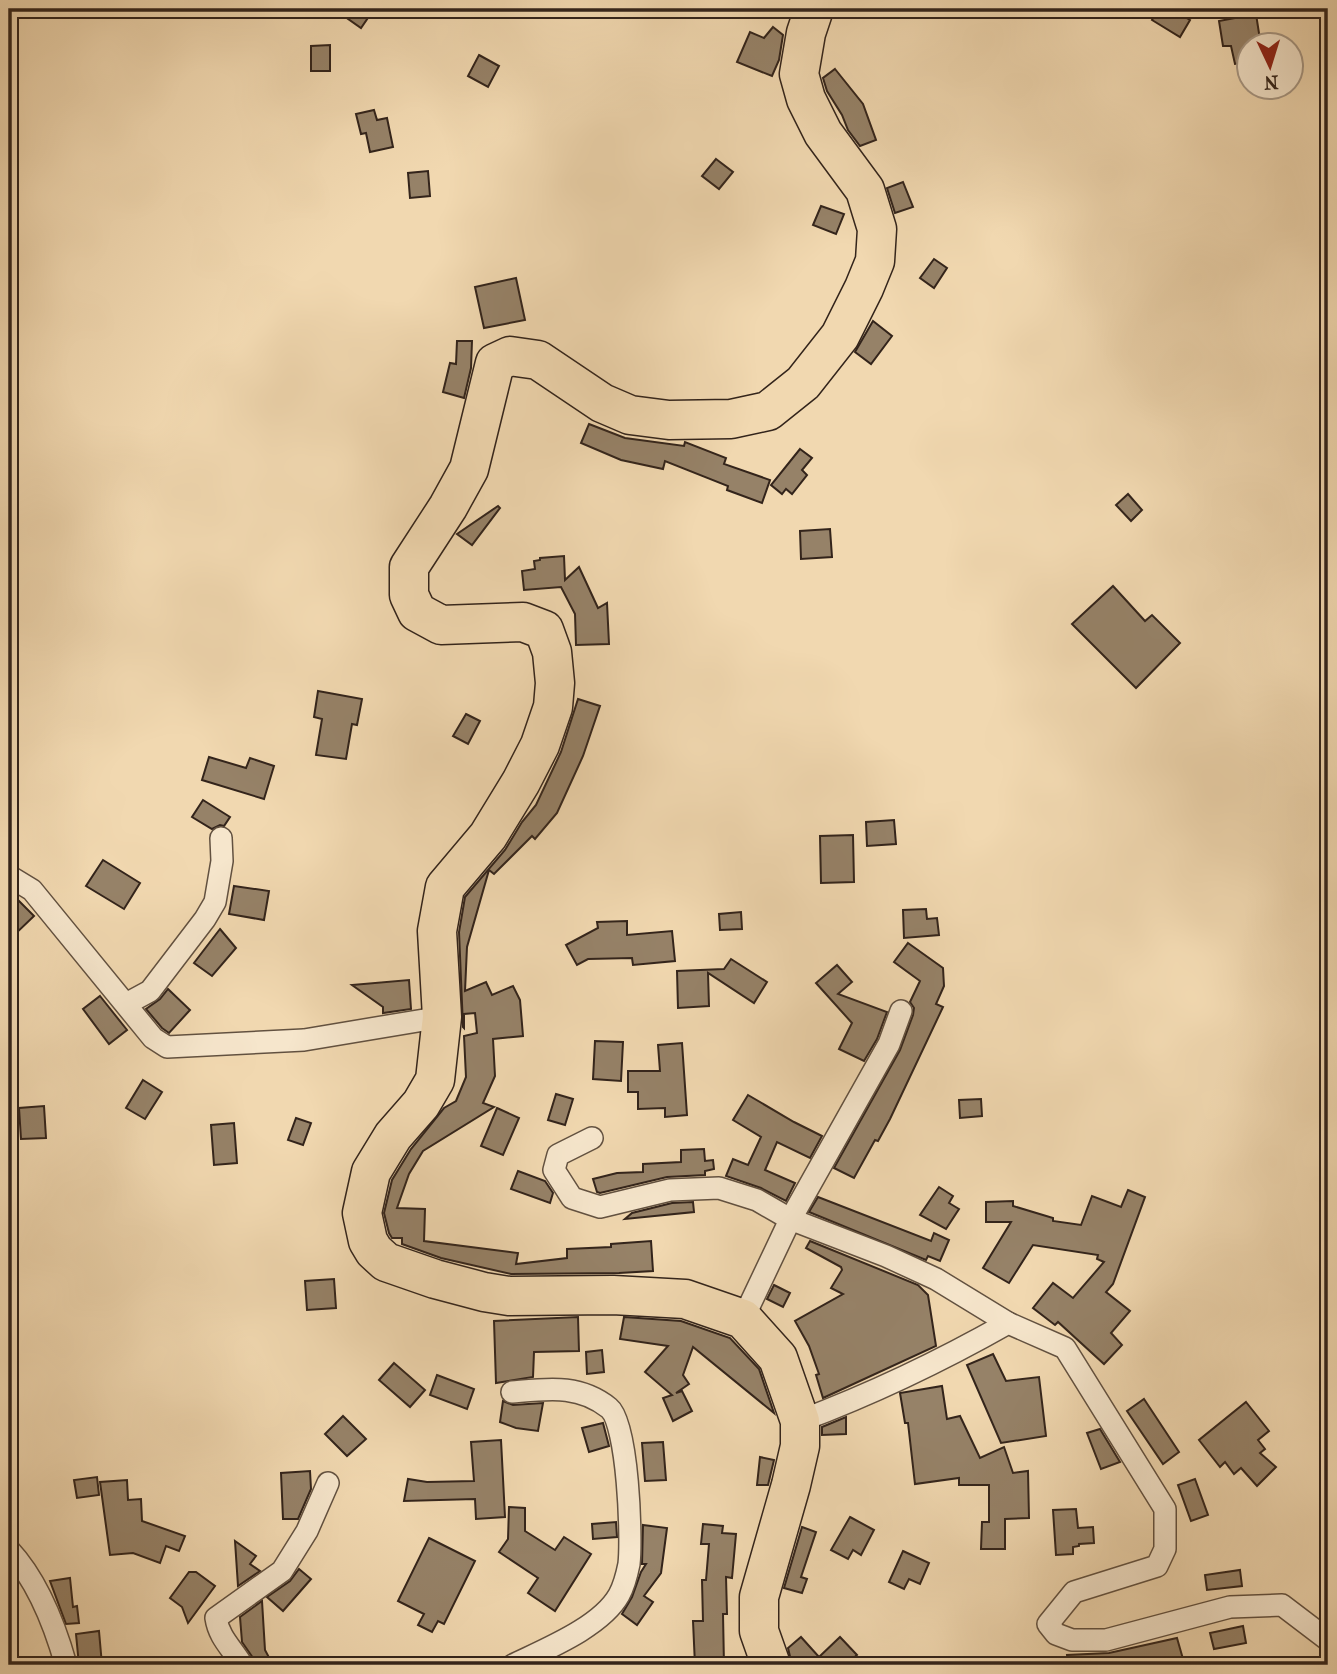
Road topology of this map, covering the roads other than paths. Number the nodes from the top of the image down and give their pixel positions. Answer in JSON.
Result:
{"nodes":[{"id":1,"x":814,"y":9,"type":"edge"},
{"id":2,"x":221,"y":838,"type":"dead end"},
{"id":3,"x":9,"y":876,"type":"edge"},
{"id":4,"x":126,"y":1004,"type":"junction"},
{"id":5,"x":901,"y":1011,"type":"dead end"},
{"id":6,"x":442,"y":1017,"type":"junction"},
{"id":7,"x":592,"y":1138,"type":"dead end"},
{"id":8,"x":790,"y":1219,"type":"junction"},
{"id":9,"x":743,"y":1319,"type":"junction"},
{"id":10,"x":1008,"y":1323,"type":"junction"},
{"id":11,"x":512,"y":1392,"type":"dead end"},
{"id":12,"x":800,"y":1421,"type":"junction"},
{"id":13,"x":328,"y":1483,"type":"dead end"},
{"id":14,"x":9,"y":1550,"type":"edge"},
{"id":15,"x":1328,"y":1640,"type":"edge"},
{"id":16,"x":66,"y":1665,"type":"edge"},
{"id":17,"x":242,"y":1665,"type":"edge"},
{"id":18,"x":513,"y":1665,"type":"edge"},
{"id":19,"x":771,"y":1665,"type":"edge"}],
"edges":[{"from":1,"to":6,"type":"highway"},
{"from":2,"to":4,"type":"street"},
{"from":3,"to":4,"type":"street"},
{"from":4,"to":6,"type":"street"},
{"from":5,"to":8,"type":"street"},
{"from":6,"to":9,"type":"highway"},
{"from":7,"to":8,"type":"street"},
{"from":8,"to":9,"type":"street"},
{"from":8,"to":10,"type":"street"},
{"from":9,"to":12,"type":"highway"},
{"from":10,"to":12,"type":"street"},
{"from":10,"to":15,"type":"street"},
{"from":11,"to":18,"type":"street"},
{"from":12,"to":19,"type":"highway"},
{"from":13,"to":17,"type":"street"},
{"from":14,"to":16,"type":"street"}]}
